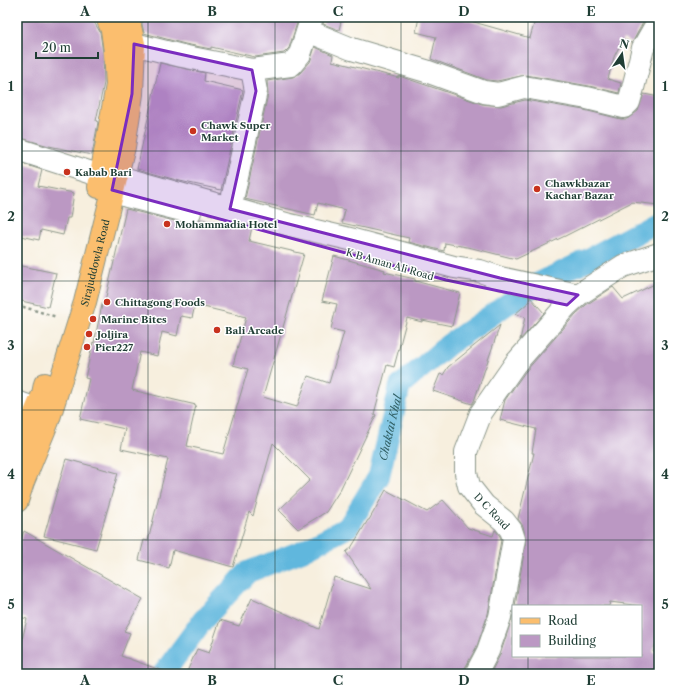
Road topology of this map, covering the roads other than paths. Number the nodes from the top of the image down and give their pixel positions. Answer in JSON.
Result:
{"nodes":[{"id":1,"x":107,"y":17,"type":"edge"},
{"id":2,"x":128,"y":17,"type":"edge"},
{"id":3,"x":659,"y":20,"type":"edge"},
{"id":4,"x":310,"y":24,"type":"edge"},
{"id":5,"x":125,"y":48,"type":"junction"},
{"id":6,"x":252,"y":70,"type":"junction"},
{"id":7,"x":17,"y":149,"type":"edge"},
{"id":8,"x":110,"y":181,"type":"junction"},
{"id":9,"x":230,"y":209,"type":"junction"},
{"id":10,"x":659,"y":254,"type":"edge"},
{"id":11,"x":450,"y":273,"type":"junction"},
{"id":12,"x":573,"y":300,"type":"junction"},
{"id":13,"x":27,"y":405,"type":"edge"},
{"id":14,"x":17,"y":456,"type":"edge"},
{"id":15,"x":17,"y":501,"type":"edge"},
{"id":16,"x":476,"y":674,"type":"edge"}],
"edges":[{"from":1,"to":5,"type":"main road","name":"Sirajuddowla Road"},
{"from":2,"to":5,"type":"main road","name":"Sirajuddowla Road"},
{"from":3,"to":4,"type":"street"},
{"from":4,"to":6,"type":"street"},
{"from":5,"to":6,"type":"street"},
{"from":5,"to":8,"type":"main road","name":"Sirajuddowla Road"},
{"from":6,"to":9,"type":"street"},
{"from":7,"to":8,"type":"street"},
{"from":8,"to":9,"type":"street","name":"K B Aman Ali Road"},
{"from":8,"to":11,"type":"street","name":"K B Aman Ali Road"},
{"from":8,"to":13,"type":"main road","name":"Sirajuddowla Road"},
{"from":8,"to":15,"type":"main road","name":"Sirajuddowla Road"},
{"from":9,"to":11,"type":"street","name":"K B Aman Ali Road"},
{"from":10,"to":12,"type":"street"},
{"from":11,"to":12,"type":"street","name":"K B Aman Ali Road"},
{"from":12,"to":16,"type":"street","name":"D C Road"},
{"from":13,"to":14,"type":"main road","name":"Sirajuddowla Road"}]}
